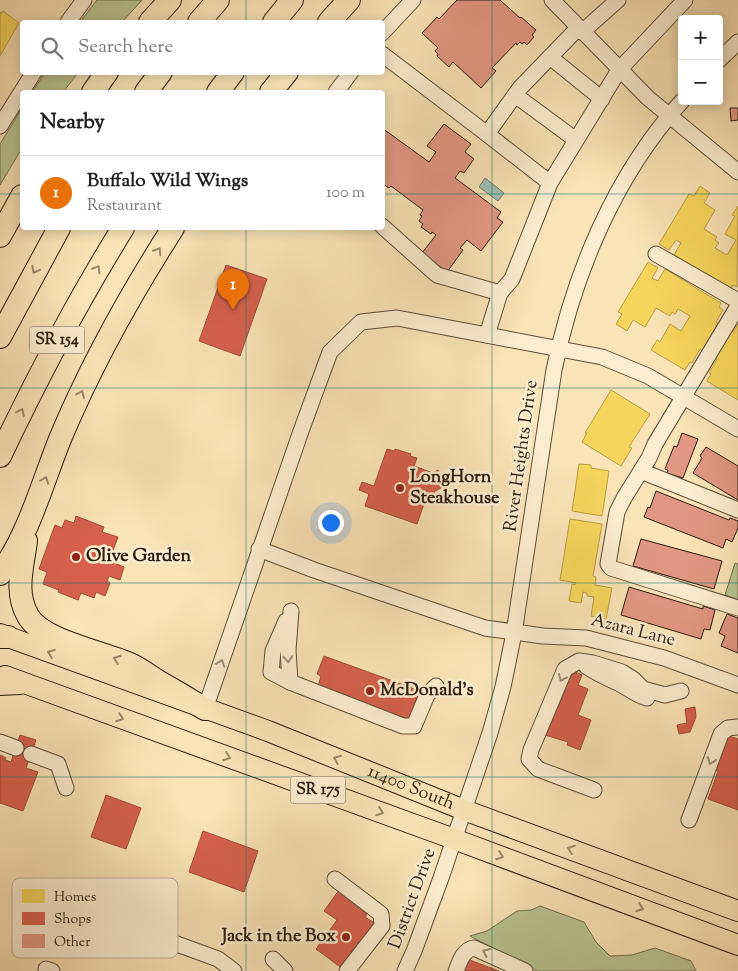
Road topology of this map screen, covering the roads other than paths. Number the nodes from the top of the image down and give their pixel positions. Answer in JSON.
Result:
{"nodes":[{"id":1,"x":170,"y":0,"type":"edge"},
{"id":2,"x":218,"y":0,"type":"edge"},
{"id":3,"x":292,"y":0,"type":"edge"},
{"id":4,"x":349,"y":0,"type":"edge"},
{"id":5,"x":413,"y":0,"type":"edge"},
{"id":6,"x":552,"y":0,"type":"edge"},
{"id":7,"x":618,"y":0,"type":"edge"},
{"id":8,"x":685,"y":0,"type":"edge"},
{"id":9,"x":78,"y":2,"type":"edge"},
{"id":10,"x":69,"y":20,"type":"edge"},
{"id":11,"x":152,"y":20,"type":"edge"},
{"id":12,"x":201,"y":20,"type":"edge"},
{"id":13,"x":276,"y":20,"type":"edge"},
{"id":14,"x":331,"y":20,"type":"edge"},
{"id":15,"x":385,"y":30,"type":"edge"},
{"id":16,"x":580,"y":30,"type":"junction"},
{"id":17,"x":738,"y":42,"type":"edge"},
{"id":18,"x":385,"y":56,"type":"edge"},
{"id":19,"x":723,"y":56,"type":"edge"},
{"id":20,"x":550,"y":57,"type":"junction"},
{"id":21,"x":620,"y":70,"type":"junction"},
{"id":22,"x":32,"y":75,"type":"edge"},
{"id":23,"x":105,"y":75,"type":"edge"},
{"id":24,"x":159,"y":75,"type":"edge"},
{"id":25,"x":231,"y":75,"type":"edge"},
{"id":26,"x":285,"y":75,"type":"edge"},
{"id":27,"x":349,"y":75,"type":"edge"},
{"id":28,"x":23,"y":90,"type":"edge"},
{"id":29,"x":94,"y":90,"type":"edge"},
{"id":30,"x":148,"y":90,"type":"edge"},
{"id":31,"x":220,"y":90,"type":"edge"},
{"id":32,"x":273,"y":90,"type":"edge"},
{"id":33,"x":338,"y":90,"type":"edge"},
{"id":34,"x":20,"y":94,"type":"edge"},
{"id":35,"x":515,"y":95,"type":"junction"},
{"id":36,"x":602,"y":99,"type":"junction"},
{"id":37,"x":679,"y":105,"type":"edge"},
{"id":38,"x":670,"y":115,"type":"junction"},
{"id":39,"x":0,"y":126,"type":"edge"},
{"id":40,"x":487,"y":134,"type":"junction"},
{"id":41,"x":576,"y":140,"type":"junction"},
{"id":42,"x":738,"y":172,"type":"edge"},
{"id":43,"x":550,"y":182,"type":"junction"},
{"id":44,"x":20,"y":200,"type":"edge"},
{"id":45,"x":385,"y":229,"type":"edge"},
{"id":46,"x":58,"y":230,"type":"edge"},
{"id":47,"x":121,"y":230,"type":"edge"},
{"id":48,"x":172,"y":230,"type":"edge"},
{"id":49,"x":0,"y":236,"type":"edge"},
{"id":50,"x":656,"y":254,"type":"dead end"},
{"id":51,"x":500,"y":293,"type":"junction"},
{"id":52,"x":738,"y":301,"type":"edge"},
{"id":53,"x":738,"y":306,"type":"edge"},
{"id":54,"x":487,"y":335,"type":"junction"},
{"id":55,"x":0,"y":337,"type":"edge"},
{"id":56,"x":558,"y":348,"type":"junction"},
{"id":57,"x":684,"y":397,"type":"junction"},
{"id":58,"x":738,"y":429,"type":"edge"},
{"id":59,"x":0,"y":456,"type":"edge"},
{"id":60,"x":641,"y":471,"type":"junction"},
{"id":61,"x":738,"y":510,"type":"edge"},
{"id":62,"x":29,"y":522,"type":"junction"},
{"id":63,"x":259,"y":549,"type":"junction"},
{"id":64,"x":0,"y":574,"type":"edge"},
{"id":65,"x":738,"y":608,"type":"edge"},
{"id":66,"x":291,"y":610,"type":"dead end"},
{"id":67,"x":514,"y":633,"type":"junction"},
{"id":68,"x":3,"y":636,"type":"edge"},
{"id":69,"x":6,"y":678,"type":"edge"},
{"id":70,"x":738,"y":685,"type":"edge"},
{"id":71,"x":436,"y":686,"type":"dead end"},
{"id":72,"x":681,"y":691,"type":"dead end"},
{"id":73,"x":205,"y":709,"type":"junction"},
{"id":74,"x":738,"y":728,"type":"edge"},
{"id":75,"x":0,"y":742,"type":"edge"},
{"id":76,"x":16,"y":748,"type":"dead end"},
{"id":77,"x":31,"y":754,"type":"dead end"},
{"id":78,"x":66,"y":788,"type":"dead end"},
{"id":79,"x":594,"y":790,"type":"dead end"},
{"id":80,"x":464,"y":810,"type":"junction"},
{"id":81,"x":689,"y":820,"type":"dead end"},
{"id":82,"x":454,"y":839,"type":"junction"},
{"id":83,"x":335,"y":879,"type":"dead end"},
{"id":84,"x":738,"y":911,"type":"edge"},
{"id":85,"x":178,"y":944,"type":"edge"},
{"id":86,"x":738,"y":945,"type":"edge"},
{"id":87,"x":273,"y":959,"type":"dead end"},
{"id":88,"x":234,"y":971,"type":"edge"},
{"id":89,"x":285,"y":971,"type":"edge"},
{"id":90,"x":347,"y":971,"type":"edge"},
{"id":91,"x":405,"y":971,"type":"edge"},
{"id":92,"x":456,"y":971,"type":"edge"},
{"id":93,"x":525,"y":971,"type":"edge"}],
"edges":[{"from":1,"to":11,"type":"highway"},
{"from":2,"to":12,"type":"highway"},
{"from":3,"to":13,"type":"highway"},
{"from":4,"to":14,"type":"highway"},
{"from":5,"to":15,"type":"street"},
{"from":6,"to":16,"type":"street"},
{"from":7,"to":16,"type":"street"},
{"from":8,"to":21,"type":"street"},
{"from":9,"to":10,"type":"street"},
{"from":16,"to":20,"type":"street"},
{"from":16,"to":21,"type":"street"},
{"from":17,"to":19,"type":"street"},
{"from":18,"to":40,"type":"street"},
{"from":20,"to":35,"type":"street"},
{"from":20,"to":36,"type":"street"},
{"from":21,"to":36,"type":"street"},
{"from":21,"to":38,"type":"street"},
{"from":22,"to":28,"type":"street"},
{"from":23,"to":29,"type":"highway"},
{"from":24,"to":30,"type":"highway"},
{"from":25,"to":31,"type":"highway"},
{"from":26,"to":32,"type":"highway"},
{"from":27,"to":33,"type":"street"},
{"from":34,"to":39,"type":"street"},
{"from":35,"to":40,"type":"street"},
{"from":35,"to":41,"type":"street"},
{"from":36,"to":41,"type":"street"},
{"from":37,"to":38,"type":"street","name":"River Heights Drive"},
{"from":38,"to":42,"type":"street"},
{"from":38,"to":56,"type":"street","name":"River Heights Drive"},
{"from":40,"to":43,"type":"street"},
{"from":41,"to":43,"type":"street"},
{"from":43,"to":51,"type":"street"},
{"from":44,"to":49,"type":"highway"},
{"from":45,"to":51,"type":"street"},
{"from":46,"to":55,"type":"highway","number":"SR 154","one_way":true},
{"from":59,"to":47,"type":"highway","number":"SR 154","one_way":true},
{"from":62,"to":48,"type":"highway","one_way":true},
{"from":50,"to":52,"type":"street"},
{"from":51,"to":54,"type":"street"},
{"from":53,"to":57,"type":"street"},
{"from":54,"to":56,"type":"street"},
{"from":54,"to":63,"type":"street"},
{"from":56,"to":57,"type":"street"},
{"from":56,"to":67,"type":"street","name":"River Heights Drive"},
{"from":57,"to":58,"type":"street"},
{"from":57,"to":60,"type":"street"},
{"from":60,"to":61,"type":"street"},
{"from":60,"to":65,"type":"street"},
{"from":62,"to":64,"type":"highway"},
{"from":73,"to":62,"type":"highway","one_way":true},
{"from":63,"to":67,"type":"street","name":"Azara Lane"},
{"from":73,"to":63,"type":"street","one_way":true},
{"from":66,"to":71,"type":"street","one_way":true},
{"from":67,"to":70,"type":"street","name":"Azara Lane"},
{"from":67,"to":80,"type":"street","name":"River Heights Drive"},
{"from":73,"to":68,"type":"main road","name":"11400 South","number":"SR 175","one_way":true},
{"from":69,"to":82,"type":"main road","name":"11400 South","number":"SR 175","one_way":true},
{"from":72,"to":79,"type":"street","one_way":true},
{"from":80,"to":73,"type":"main road","name":"11400 South","number":"SR 175","one_way":true},
{"from":74,"to":81,"type":"street","one_way":true},
{"from":75,"to":76,"type":"street"},
{"from":77,"to":78,"type":"street"},
{"from":80,"to":82,"type":"street","name":"River Heights Drive"},
{"from":84,"to":80,"type":"main road","name":"11400 South","number":"SR 175","one_way":true},
{"from":82,"to":86,"type":"main road","name":"11400 South","number":"SR 175","one_way":true},
{"from":82,"to":91,"type":"street","name":"District Drive"},
{"from":83,"to":90,"type":"street"},
{"from":85,"to":88,"type":"street"},
{"from":87,"to":89,"type":"street"},
{"from":93,"to":92,"type":"street","one_way":true}]}
